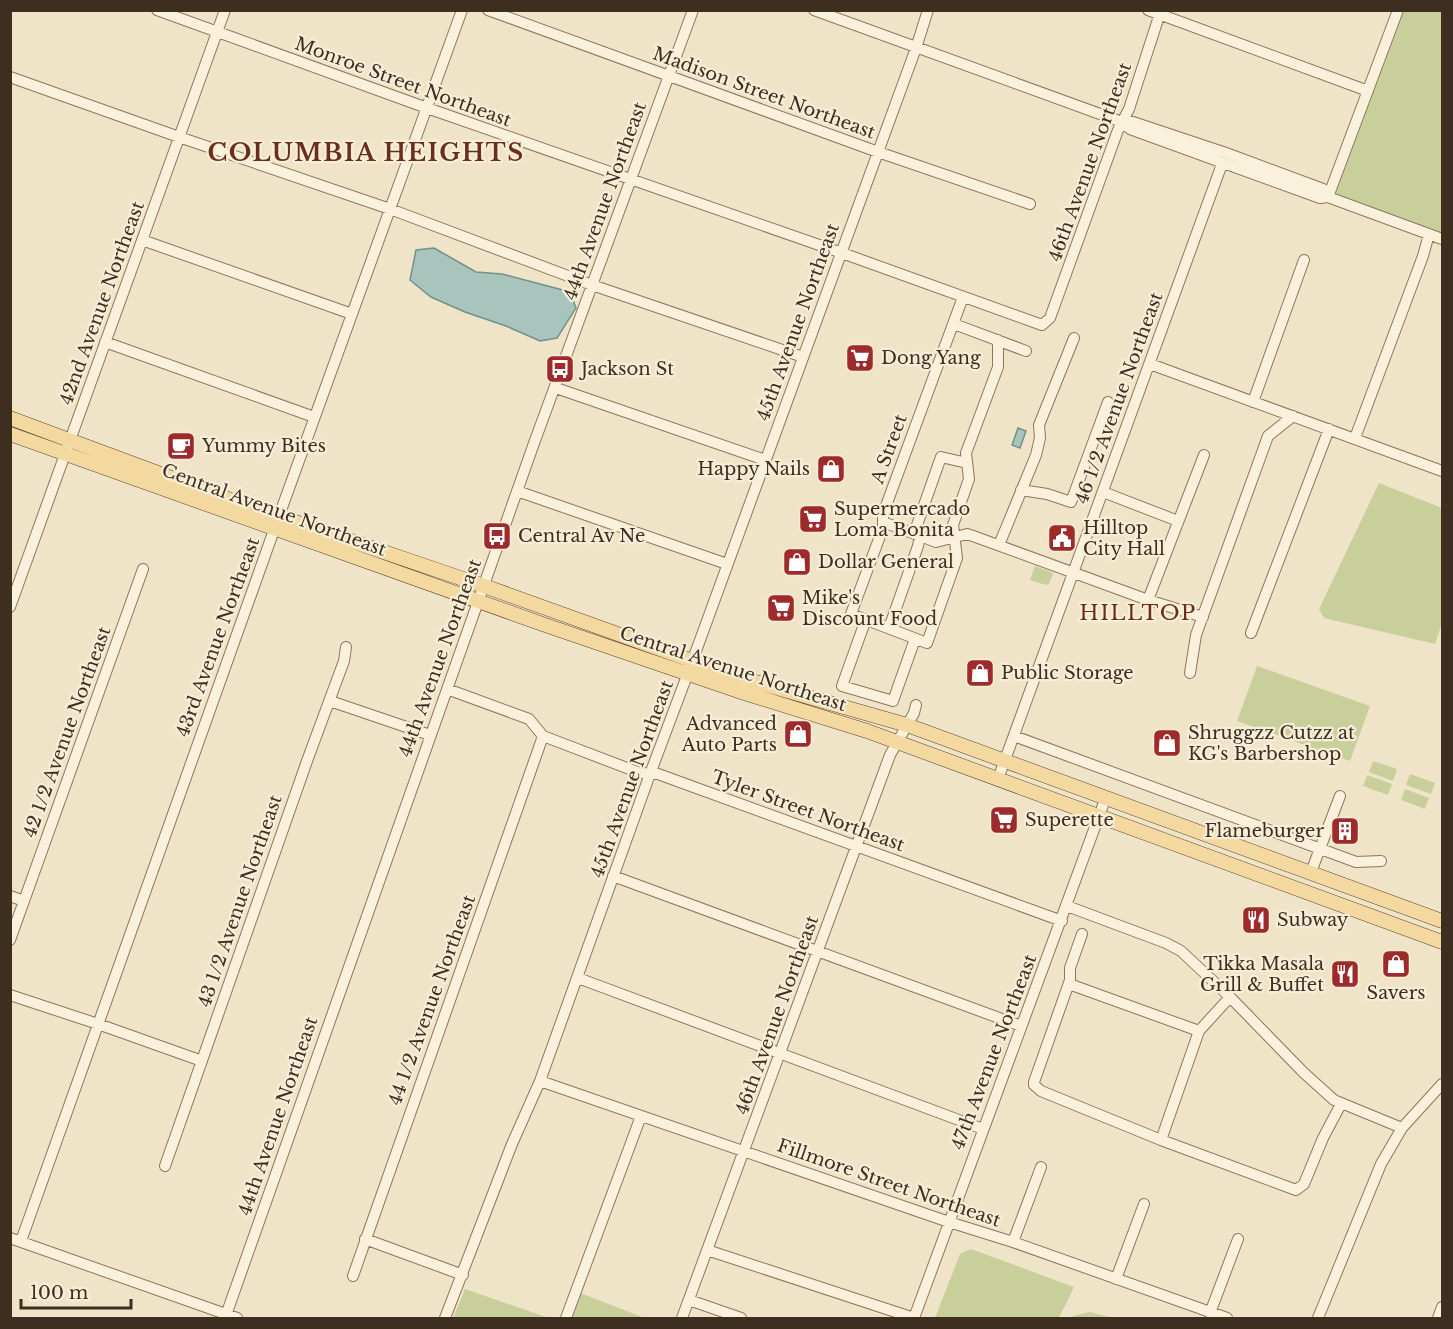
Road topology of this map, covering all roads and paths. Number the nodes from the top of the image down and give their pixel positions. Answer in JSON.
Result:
{"nodes":[{"id":1,"x":157,"y":10,"type":"edge"},
{"id":2,"x":225,"y":10,"type":"edge"},
{"id":3,"x":462,"y":10,"type":"edge"},
{"id":4,"x":488,"y":10,"type":"edge"},
{"id":5,"x":693,"y":10,"type":"edge"},
{"id":6,"x":814,"y":10,"type":"edge"},
{"id":7,"x":928,"y":10,"type":"edge"},
{"id":8,"x":1148,"y":10,"type":"edge"},
{"id":9,"x":1398,"y":10,"type":"edge"},
{"id":10,"x":1160,"y":13,"type":"edge"},
{"id":11,"x":217,"y":32,"type":"junction"},
{"id":12,"x":916,"y":48,"type":"junction"},
{"id":13,"x":669,"y":75,"type":"junction"},
{"id":14,"x":10,"y":76,"type":"edge"},
{"id":15,"x":1368,"y":91,"type":"junction"},
{"id":16,"x":427,"y":108,"type":"junction"},
{"id":17,"x":1122,"y":122,"type":"junction"},
{"id":18,"x":179,"y":137,"type":"junction"},
{"id":19,"x":878,"y":152,"type":"junction"},
{"id":20,"x":1222,"y":164,"type":"junction"},
{"id":21,"x":630,"y":180,"type":"junction"},
{"id":22,"x":1328,"y":197,"type":"junction"},
{"id":23,"x":1030,"y":204,"type":"dead end"},
{"id":24,"x":390,"y":209,"type":"junction"},
{"id":25,"x":1429,"y":234,"type":"junction"},
{"id":26,"x":1443,"y":239,"type":"edge"},
{"id":27,"x":142,"y":240,"type":"junction"},
{"id":28,"x":842,"y":252,"type":"junction"},
{"id":29,"x":1304,"y":260,"type":"dead end"},
{"id":30,"x":592,"y":285,"type":"junction"},
{"id":31,"x":963,"y":297,"type":"junction"},
{"id":32,"x":352,"y":314,"type":"junction"},
{"id":33,"x":954,"y":324,"type":"junction"},
{"id":34,"x":1046,"y":324,"type":"joint"},
{"id":35,"x":1074,"y":338,"type":"dead end"},
{"id":36,"x":998,"y":340,"type":"junction"},
{"id":37,"x":105,"y":342,"type":"junction"},
{"id":38,"x":1026,"y":351,"type":"dead end"},
{"id":39,"x":803,"y":357,"type":"junction"},
{"id":40,"x":1150,"y":364,"type":"junction"},
{"id":41,"x":556,"y":387,"type":"junction"},
{"id":42,"x":1108,"y":402,"type":"dead end"},
{"id":43,"x":1253,"y":402,"type":"junction"},
{"id":44,"x":1293,"y":416,"type":"junction"},
{"id":45,"x":314,"y":417,"type":"junction"},
{"id":46,"x":10,"y":418,"type":"edge"},
{"id":47,"x":1329,"y":429,"type":"junction"},
{"id":48,"x":10,"y":434,"type":"edge"},
{"id":49,"x":1354,"y":438,"type":"junction"},
{"id":50,"x":70,"y":440,"type":"junction"},
{"id":51,"x":65,"y":454,"type":"junction"},
{"id":52,"x":1204,"y":455,"type":"dead end"},
{"id":53,"x":765,"y":460,"type":"junction"},
{"id":54,"x":967,"y":463,"type":"junction"},
{"id":55,"x":1443,"y":471,"type":"edge"},
{"id":56,"x":517,"y":490,"type":"junction"},
{"id":57,"x":1021,"y":490,"type":"junction"},
{"id":58,"x":1103,"y":492,"type":"junction"},
{"id":59,"x":1178,"y":521,"type":"junction"},
{"id":60,"x":277,"y":522,"type":"junction"},
{"id":61,"x":883,"y":522,"type":"junction"},
{"id":62,"x":920,"y":536,"type":"junction"},
{"id":63,"x":954,"y":537,"type":"junction"},
{"id":64,"x":999,"y":545,"type":"junction"},
{"id":65,"x":728,"y":564,"type":"junction"},
{"id":66,"x":143,"y":569,"type":"dead end"},
{"id":67,"x":1073,"y":572,"type":"junction"},
{"id":68,"x":484,"y":586,"type":"junction"},
{"id":69,"x":1148,"y":600,"type":"junction"},
{"id":70,"x":478,"y":601,"type":"junction"},
{"id":71,"x":10,"y":607,"type":"edge"},
{"id":72,"x":1203,"y":617,"type":"junction"},
{"id":73,"x":866,"y":619,"type":"junction"},
{"id":74,"x":889,"y":628,"type":"junction"},
{"id":75,"x":1251,"y":633,"type":"dead end"},
{"id":76,"x":915,"y":639,"type":"junction"},
{"id":77,"x":346,"y":646,"type":"dead end"},
{"id":78,"x":691,"y":667,"type":"junction"},
{"id":79,"x":1190,"y":673,"type":"dead end"},
{"id":80,"x":447,"y":689,"type":"junction"},
{"id":81,"x":330,"y":701,"type":"junction"},
{"id":82,"x":916,"y":705,"type":"dead end"},
{"id":83,"x":907,"y":725,"type":"junction"},
{"id":84,"x":430,"y":735,"type":"junction"},
{"id":85,"x":543,"y":736,"type":"junction"},
{"id":86,"x":1014,"y":736,"type":"junction"},
{"id":87,"x":897,"y":742,"type":"junction"},
{"id":88,"x":1005,"y":760,"type":"junction"},
{"id":89,"x":650,"y":774,"type":"junction"},
{"id":90,"x":998,"y":779,"type":"junction"},
{"id":91,"x":1340,"y":796,"type":"dead end"},
{"id":92,"x":1106,"y":797,"type":"junction"},
{"id":93,"x":1100,"y":816,"type":"junction"},
{"id":94,"x":856,"y":846,"type":"junction"},
{"id":95,"x":1320,"y":849,"type":"junction"},
{"id":96,"x":1381,"y":861,"type":"dead end"},
{"id":97,"x":1311,"y":872,"type":"junction"},
{"id":98,"x":613,"y":876,"type":"junction"},
{"id":99,"x":10,"y":896,"type":"edge"},
{"id":100,"x":24,"y":901,"type":"junction"},
{"id":101,"x":1067,"y":906,"type":"junction"},
{"id":102,"x":1062,"y":921,"type":"junction"},
{"id":103,"x":1443,"y":921,"type":"edge"},
{"id":104,"x":1082,"y":934,"type":"dead end"},
{"id":105,"x":10,"y":940,"type":"edge"},
{"id":106,"x":1443,"y":942,"type":"edge"},
{"id":107,"x":818,"y":951,"type":"junction"},
{"id":108,"x":578,"y":978,"type":"junction"},
{"id":109,"x":1069,"y":984,"type":"junction"},
{"id":110,"x":10,"y":995,"type":"edge"},
{"id":111,"x":1230,"y":997,"type":"junction"},
{"id":112,"x":98,"y":1024,"type":"junction"},
{"id":113,"x":1021,"y":1026,"type":"junction"},
{"id":114,"x":1199,"y":1031,"type":"junction"},
{"id":115,"x":780,"y":1053,"type":"junction"},
{"id":116,"x":202,"y":1061,"type":"junction"},
{"id":117,"x":540,"y":1081,"type":"junction"},
{"id":118,"x":1443,"y":1084,"type":"edge"},
{"id":119,"x":1341,"y":1104,"type":"junction"},
{"id":120,"x":641,"y":1116,"type":"junction"},
{"id":121,"x":1402,"y":1128,"type":"junction"},
{"id":122,"x":983,"y":1129,"type":"junction"},
{"id":123,"x":1161,"y":1140,"type":"junction"},
{"id":124,"x":744,"y":1151,"type":"junction"},
{"id":125,"x":165,"y":1166,"type":"dead end"},
{"id":126,"x":1041,"y":1167,"type":"dead end"},
{"id":127,"x":1144,"y":1204,"type":"dead end"},
{"id":128,"x":949,"y":1222,"type":"junction"},
{"id":129,"x":16,"y":1239,"type":"edge"},
{"id":130,"x":365,"y":1239,"type":"junction"},
{"id":131,"x":1238,"y":1239,"type":"dead end"},
{"id":132,"x":1013,"y":1242,"type":"junction"},
{"id":133,"x":707,"y":1250,"type":"junction"},
{"id":134,"x":463,"y":1275,"type":"junction"},
{"id":135,"x":352,"y":1276,"type":"dead end"},
{"id":136,"x":1116,"y":1279,"type":"junction"},
{"id":137,"x":689,"y":1300,"type":"junction"},
{"id":138,"x":1443,"y":1307,"type":"edge"},
{"id":139,"x":1210,"y":1313,"type":"junction"},
{"id":140,"x":229,"y":1318,"type":"edge"},
{"id":141,"x":445,"y":1318,"type":"edge"},
{"id":142,"x":566,"y":1318,"type":"edge"},
{"id":143,"x":682,"y":1318,"type":"edge"},
{"id":144,"x":741,"y":1318,"type":"edge"},
{"id":145,"x":914,"y":1318,"type":"edge"},
{"id":146,"x":1227,"y":1318,"type":"edge"},
{"id":147,"x":1318,"y":1318,"type":"edge"},
{"id":148,"x":1438,"y":1318,"type":"edge"}],
"edges":[{"from":1,"to":11,"type":"street","name":"Monroe Street Northeast"},
{"from":2,"to":11,"type":"street","name":"42nd Avenue Northeast"},
{"from":3,"to":16,"type":"street","name":"43rd Avenue Northeast"},
{"from":4,"to":13,"type":"street","name":"Madison Street Northeast"},
{"from":5,"to":13,"type":"street","name":"44th Avenue Northeast"},
{"from":6,"to":12,"type":"street"},
{"from":7,"to":12,"type":"street","name":"45th Avenue Northeast"},
{"from":8,"to":10,"type":"street"},
{"from":9,"to":15,"type":"street"},
{"from":10,"to":15,"type":"street"},
{"from":10,"to":17,"type":"street","name":"46th Avenue Northeast"},
{"from":11,"to":16,"type":"street","name":"Monroe Street Northeast"},
{"from":11,"to":18,"type":"street","name":"42nd Avenue Northeast"},
{"from":12,"to":17,"type":"street"},
{"from":12,"to":19,"type":"street","name":"45th Avenue Northeast"},
{"from":13,"to":19,"type":"street","name":"Madison Street Northeast"},
{"from":13,"to":21,"type":"street","name":"44th Avenue Northeast"},
{"from":14,"to":18,"type":"street"},
{"from":15,"to":22,"type":"street"},
{"from":16,"to":21,"type":"street","name":"Monroe Street Northeast"},
{"from":16,"to":24,"type":"street","name":"43rd Avenue Northeast"},
{"from":17,"to":20,"type":"street"},
{"from":17,"to":22,"type":"street"},
{"from":17,"to":34,"type":"street","name":"46th Avenue Northeast"},
{"from":18,"to":24,"type":"street"},
{"from":18,"to":27,"type":"street","name":"42nd Avenue Northeast"},
{"from":19,"to":23,"type":"street","name":"Madison Street Northeast"},
{"from":19,"to":28,"type":"street","name":"45th Avenue Northeast"},
{"from":20,"to":22,"type":"street"},
{"from":20,"to":40,"type":"street","name":"46 1/2 Avenue Northeast"},
{"from":21,"to":28,"type":"street","name":"Monroe Street Northeast"},
{"from":21,"to":30,"type":"street","name":"44th Avenue Northeast"},
{"from":22,"to":25,"type":"street"},
{"from":24,"to":30,"type":"street"},
{"from":24,"to":32,"type":"street","name":"43rd Avenue Northeast"},
{"from":25,"to":26,"type":"street"},
{"from":25,"to":49,"type":"street"},
{"from":27,"to":32,"type":"street"},
{"from":27,"to":37,"type":"street","name":"42nd Avenue Northeast"},
{"from":28,"to":31,"type":"street","name":"Monroe Street Northeast"},
{"from":28,"to":39,"type":"street","name":"45th Avenue Northeast"},
{"from":29,"to":43,"type":"street"},
{"from":30,"to":39,"type":"street"},
{"from":30,"to":41,"type":"street","name":"44th Avenue Northeast"},
{"from":31,"to":33,"type":"street","name":"A Street"},
{"from":31,"to":34,"type":"street","name":"Monroe Street Northeast"},
{"from":32,"to":45,"type":"street","name":"43rd Avenue Northeast"},
{"from":33,"to":36,"type":"street"},
{"from":33,"to":61,"type":"street","name":"A Street"},
{"from":35,"to":57,"type":"street"},
{"from":36,"to":38,"type":"street"},
{"from":36,"to":54,"type":"street"},
{"from":37,"to":45,"type":"street"},
{"from":37,"to":50,"type":"street","name":"42nd Avenue Northeast"},
{"from":39,"to":53,"type":"street","name":"45th Avenue Northeast"},
{"from":40,"to":43,"type":"street"},
{"from":40,"to":58,"type":"street","name":"46 1/2 Avenue Northeast"},
{"from":41,"to":53,"type":"street"},
{"from":41,"to":56,"type":"street","name":"44th Avenue Northeast"},
{"from":42,"to":57,"type":"street"},
{"from":43,"to":44,"type":"street"},
{"from":44,"to":47,"type":"street"},
{"from":44,"to":72,"type":"street"},
{"from":45,"to":60,"type":"street","name":"43rd Avenue Northeast"},
{"from":46,"to":50,"type":"main road","name":"Central Avenue Northeast"},
{"from":47,"to":49,"type":"street"},
{"from":47,"to":75,"type":"street"},
{"from":48,"to":51,"type":"main road","name":"Central Avenue Northeast"},
{"from":49,"to":55,"type":"street"},
{"from":50,"to":51,"type":"street","name":"42nd Avenue Northeast"},
{"from":50,"to":60,"type":"main road","name":"Central Avenue Northeast"},
{"from":51,"to":60,"type":"main road","name":"Central Avenue Northeast"},
{"from":51,"to":71,"type":"street","name":"42nd Avenue Northeast"},
{"from":52,"to":59,"type":"street"},
{"from":53,"to":65,"type":"street","name":"45th Avenue Northeast"},
{"from":54,"to":62,"type":"street"},
{"from":54,"to":63,"type":"street"},
{"from":56,"to":65,"type":"street"},
{"from":56,"to":68,"type":"street","name":"44th Avenue Northeast"},
{"from":57,"to":64,"type":"street"},
{"from":58,"to":59,"type":"street"},
{"from":58,"to":67,"type":"street","name":"46 1/2 Avenue Northeast"},
{"from":59,"to":69,"type":"street"},
{"from":60,"to":68,"type":"main road","name":"Central Avenue Northeast"},
{"from":60,"to":70,"type":"main road","name":"Central Avenue Northeast"},
{"from":60,"to":112,"type":"street","name":"43rd Avenue Northeast"},
{"from":61,"to":62,"type":"street"},
{"from":61,"to":73,"type":"street","name":"A Street"},
{"from":62,"to":63,"type":"street"},
{"from":62,"to":74,"type":"street"},
{"from":63,"to":64,"type":"street"},
{"from":63,"to":76,"type":"street"},
{"from":64,"to":67,"type":"street"},
{"from":65,"to":78,"type":"street","name":"45th Avenue Northeast"},
{"from":66,"to":100,"type":"street","name":"42 1/2 Avenue Northeast"},
{"from":67,"to":69,"type":"street"},
{"from":67,"to":86,"type":"street","name":"46 1/2 Avenue Northeast"},
{"from":68,"to":70,"type":"street","name":"44th Avenue Northeast"},
{"from":68,"to":78,"type":"main road","name":"Central Avenue Northeast"},
{"from":69,"to":72,"type":"street"},
{"from":70,"to":78,"type":"main road","name":"Central Avenue Northeast"},
{"from":70,"to":80,"type":"street","name":"44th Avenue Northeast"},
{"from":72,"to":79,"type":"street"},
{"from":73,"to":74,"type":"street"},
{"from":73,"to":76,"type":"street"},
{"from":74,"to":76,"type":"street"},
{"from":77,"to":81,"type":"street","name":"43 1/2 Avenue Northeast"},
{"from":78,"to":83,"type":"main road","name":"Central Avenue Northeast"},
{"from":78,"to":87,"type":"main road","name":"Central Avenue Northeast"},
{"from":78,"to":89,"type":"street","name":"45th Avenue Northeast"},
{"from":80,"to":84,"type":"street","name":"44th Avenue Northeast"},
{"from":80,"to":85,"type":"street"},
{"from":81,"to":84,"type":"street"},
{"from":81,"to":116,"type":"street","name":"43 1/2 Avenue Northeast"},
{"from":82,"to":83,"type":"street","name":"46th Avenue Northeast"},
{"from":83,"to":87,"type":"street","name":"46th Avenue Northeast"},
{"from":83,"to":88,"type":"main road","name":"Central Avenue Northeast"},
{"from":84,"to":140,"type":"street","name":"44th Avenue Northeast"},
{"from":85,"to":89,"type":"street","name":"Tyler Street Northeast"},
{"from":85,"to":130,"type":"street","name":"44 1/2 Avenue Northeast"},
{"from":86,"to":88,"type":"street","name":"46 1/2 Avenue Northeast"},
{"from":86,"to":95,"type":"street"},
{"from":87,"to":90,"type":"main road","name":"Central Avenue Northeast"},
{"from":87,"to":94,"type":"street","name":"46th Avenue Northeast"},
{"from":88,"to":90,"type":"street","name":"46 1/2 Avenue Northeast"},
{"from":88,"to":92,"type":"main road","name":"Central Avenue Northeast"},
{"from":89,"to":94,"type":"street","name":"Tyler Street Northeast"},
{"from":89,"to":98,"type":"street","name":"45th Avenue Northeast"},
{"from":90,"to":93,"type":"main road","name":"Central Avenue Northeast"},
{"from":91,"to":95,"type":"street"},
{"from":92,"to":93,"type":"street","name":"47th Avenue Northeast"},
{"from":92,"to":97,"type":"main road","name":"Central Avenue Northeast"},
{"from":93,"to":101,"type":"street","name":"47th Avenue Northeast"},
{"from":93,"to":106,"type":"main road","name":"Central Avenue Northeast"},
{"from":94,"to":102,"type":"street","name":"Tyler Street Northeast"},
{"from":94,"to":107,"type":"street","name":"46th Avenue Northeast"},
{"from":95,"to":96,"type":"street"},
{"from":95,"to":97,"type":"street"},
{"from":97,"to":103,"type":"main road","name":"Central Avenue Northeast"},
{"from":98,"to":107,"type":"street"},
{"from":98,"to":108,"type":"street","name":"45th Avenue Northeast"},
{"from":99,"to":100,"type":"street"},
{"from":100,"to":105,"type":"street","name":"42 1/2 Avenue Northeast"},
{"from":101,"to":102,"type":"street","name":"47th Avenue Northeast"},
{"from":101,"to":111,"type":"street"},
{"from":102,"to":113,"type":"street","name":"47th Avenue Northeast"},
{"from":104,"to":109,"type":"street"},
{"from":107,"to":113,"type":"street"},
{"from":107,"to":115,"type":"street","name":"46th Avenue Northeast"},
{"from":108,"to":115,"type":"street"},
{"from":108,"to":117,"type":"street","name":"45th Avenue Northeast"},
{"from":109,"to":114,"type":"street"},
{"from":109,"to":123,"type":"street"},
{"from":110,"to":112,"type":"street"},
{"from":111,"to":114,"type":"street"},
{"from":111,"to":119,"type":"street"},
{"from":112,"to":116,"type":"street"},
{"from":112,"to":129,"type":"street","name":"43rd Avenue Northeast"},
{"from":113,"to":122,"type":"street","name":"47th Avenue Northeast"},
{"from":114,"to":123,"type":"street"},
{"from":115,"to":122,"type":"street"},
{"from":115,"to":124,"type":"street","name":"46th Avenue Northeast"},
{"from":116,"to":125,"type":"street","name":"43 1/2 Avenue Northeast"},
{"from":117,"to":120,"type":"street","name":"Fillmore Street Northeast"},
{"from":117,"to":134,"type":"street","name":"45th Avenue Northeast"},
{"from":118,"to":121,"type":"street"},
{"from":119,"to":121,"type":"street"},
{"from":119,"to":123,"type":"street"},
{"from":120,"to":124,"type":"street","name":"Fillmore Street Northeast"},
{"from":120,"to":142,"type":"street"},
{"from":121,"to":147,"type":"street"},
{"from":122,"to":128,"type":"street","name":"47th Avenue Northeast"},
{"from":124,"to":128,"type":"street","name":"Fillmore Street Northeast"},
{"from":124,"to":133,"type":"street","name":"46th Avenue Northeast"},
{"from":126,"to":132,"type":"street"},
{"from":127,"to":136,"type":"street"},
{"from":128,"to":132,"type":"street","name":"Fillmore Street Northeast"},
{"from":128,"to":145,"type":"street","name":"47th Avenue Northeast"},
{"from":129,"to":140,"type":"street"},
{"from":130,"to":134,"type":"street"},
{"from":130,"to":135,"type":"street","name":"44 1/2 Avenue Northeast"},
{"from":131,"to":139,"type":"street"},
{"from":132,"to":136,"type":"street","name":"Fillmore Street Northeast"},
{"from":133,"to":137,"type":"street","name":"46th Avenue Northeast"},
{"from":133,"to":145,"type":"street"},
{"from":134,"to":141,"type":"street","name":"45th Avenue Northeast"},
{"from":136,"to":139,"type":"street","name":"Fillmore Street Northeast"},
{"from":137,"to":143,"type":"street","name":"46th Avenue Northeast"},
{"from":137,"to":144,"type":"street"},
{"from":138,"to":148,"type":"street"},
{"from":139,"to":146,"type":"street","name":"Fillmore Street Northeast"}]}
